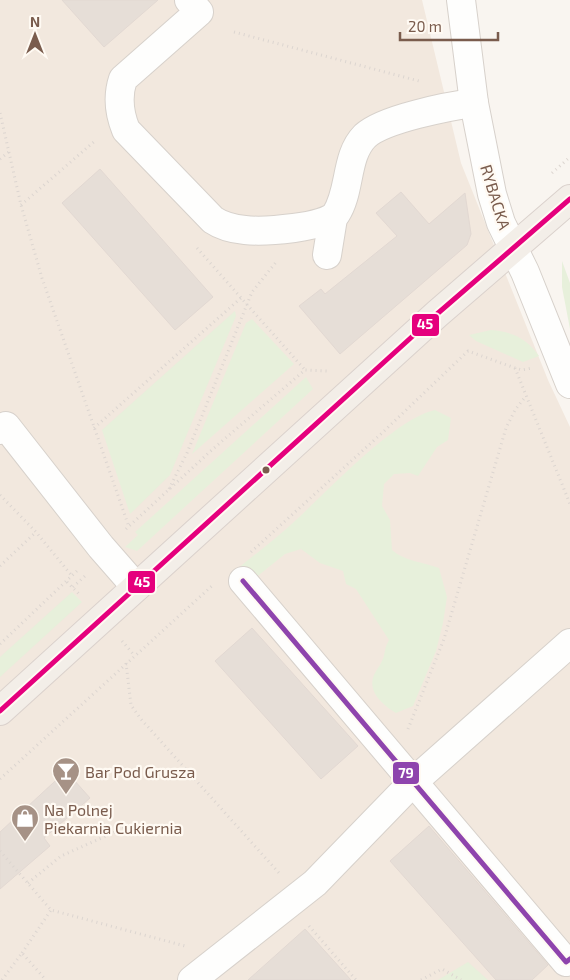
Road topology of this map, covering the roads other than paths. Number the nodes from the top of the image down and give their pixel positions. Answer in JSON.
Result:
{"nodes":[{"id":1,"x":189,"y":0,"type":"edge"},
{"id":2,"x":461,"y":0,"type":"edge"},
{"id":3,"x":474,"y":103,"type":"junction"},
{"id":4,"x":570,"y":199,"type":"edge"},
{"id":5,"x":333,"y":218,"type":"junction"},
{"id":6,"x":513,"y":247,"type":"junction"},
{"id":7,"x":327,"y":255,"type":"dead end"},
{"id":8,"x":570,"y":384,"type":"edge"},
{"id":9,"x":0,"y":430,"type":"edge"},
{"id":10,"x":235,"y":572,"type":"road end"},
{"id":11,"x":136,"y":587,"type":"junction"},
{"id":12,"x":570,"y":643,"type":"edge"},
{"id":13,"x":0,"y":711,"type":"edge"},
{"id":14,"x":406,"y":776,"type":"junction"},
{"id":15,"x":570,"y":959,"type":"edge"},
{"id":16,"x":200,"y":974,"type":"edge"}],
"edges":[{"from":1,"to":5,"type":"street"},
{"from":2,"to":3,"type":"street","name":"RYBACKA"},
{"from":3,"to":5,"type":"street"},
{"from":3,"to":6,"type":"street","name":"RYBACKA"},
{"from":4,"to":6,"type":"main road"},
{"from":5,"to":7,"type":"street"},
{"from":6,"to":8,"type":"street","name":"RYBACKA"},
{"from":6,"to":11,"type":"main road"},
{"from":9,"to":11,"type":"street"},
{"from":10,"to":14,"type":"street"},
{"from":11,"to":13,"type":"main road"},
{"from":12,"to":14,"type":"street"},
{"from":14,"to":15,"type":"street"},
{"from":14,"to":16,"type":"street"}]}
